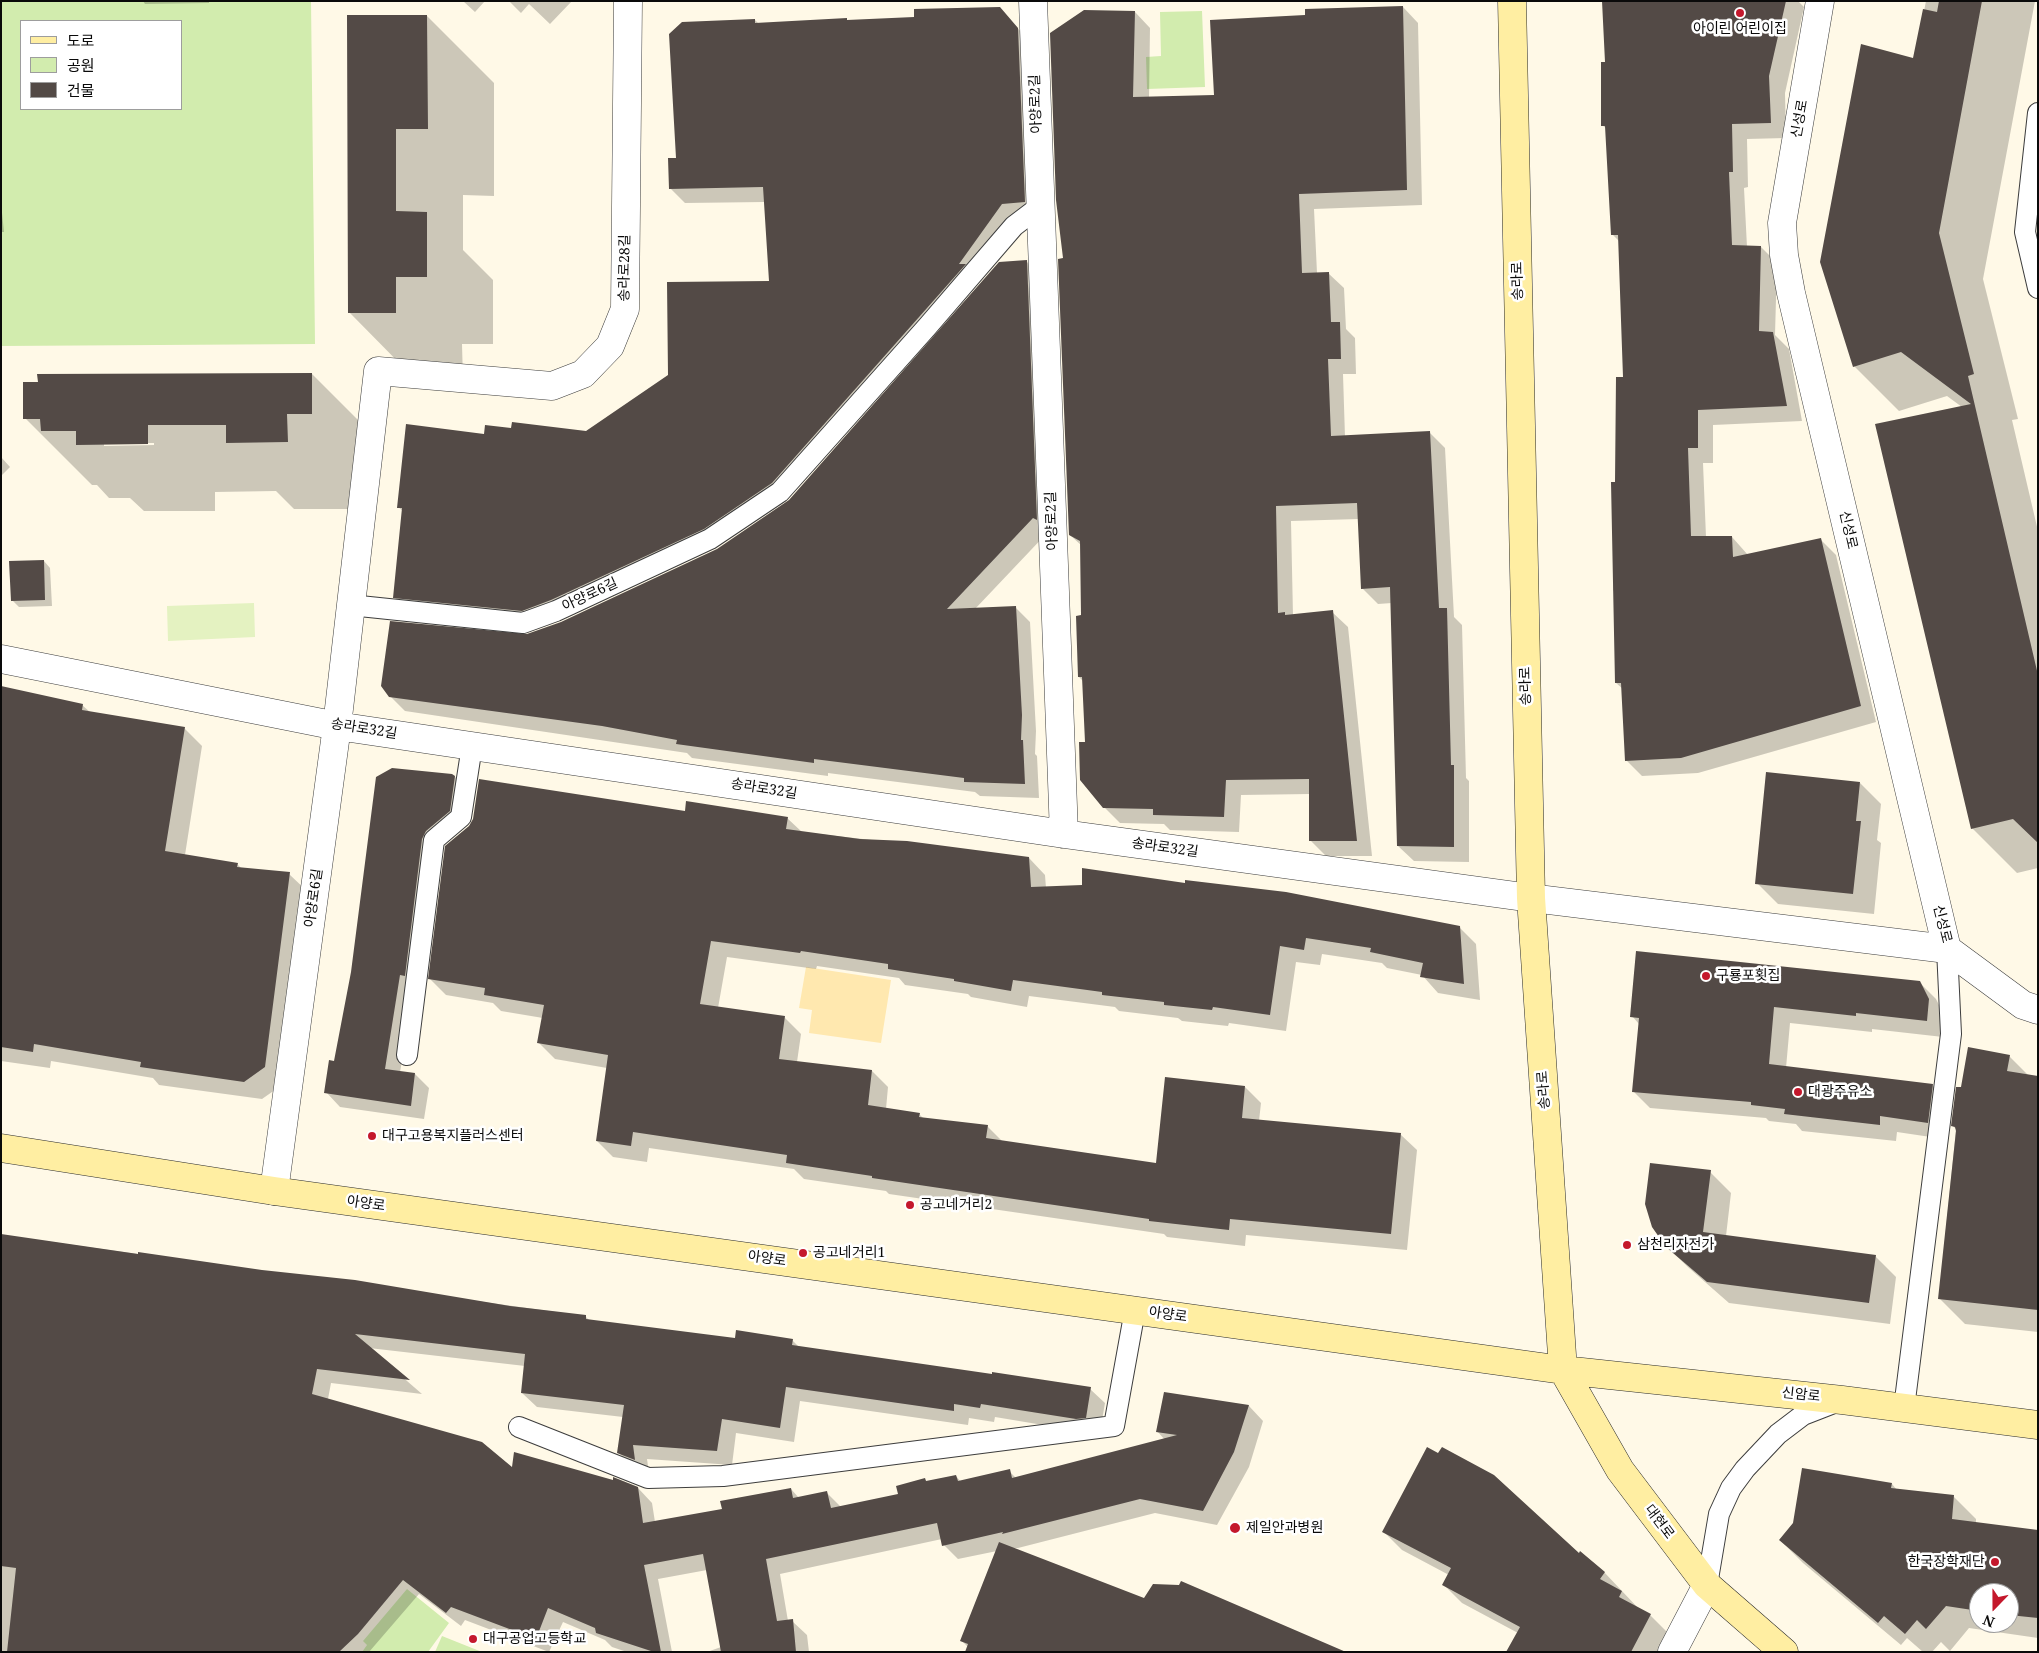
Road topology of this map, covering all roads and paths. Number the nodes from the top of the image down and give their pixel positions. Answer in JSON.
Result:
{"nodes":[{"id":1,"x":628,"y":1,"type":"edge"},
{"id":2,"x":1033,"y":1,"type":"edge"},
{"id":3,"x":1512,"y":1,"type":"edge"},
{"id":4,"x":1820,"y":1,"type":"edge"},
{"id":5,"x":2038,"y":114,"type":"edge"},
{"id":6,"x":1039,"y":207,"type":"junction"},
{"id":7,"x":2038,"y":288,"type":"edge"},
{"id":8,"x":378,"y":371,"type":"joint"},
{"id":9,"x":350,"y":605,"type":"junction"},
{"id":10,"x":1,"y":659,"type":"edge"},
{"id":11,"x":337,"y":726,"type":"junction"},
{"id":12,"x":472,"y":746,"type":"junction"},
{"id":13,"x":1064,"y":834,"type":"junction"},
{"id":14,"x":1531,"y":898,"type":"junction"},
{"id":15,"x":1947,"y":949,"type":"junction"},
{"id":16,"x":2038,"y":1010,"type":"edge"},
{"id":17,"x":407,"y":1055,"type":"dead end"},
{"id":18,"x":1,"y":1148,"type":"edge"},
{"id":19,"x":274,"y":1191,"type":"junction"},
{"id":20,"x":1136,"y":1310,"type":"junction"},
{"id":21,"x":1563,"y":1370,"type":"junction"},
{"id":22,"x":1842,"y":1400,"type":"junction"},
{"id":23,"x":1904,"y":1408,"type":"junction"},
{"id":24,"x":2038,"y":1425,"type":"edge"},
{"id":25,"x":519,"y":1427,"type":"dead end"},
{"id":26,"x":1707,"y":1585,"type":"junction"},
{"id":27,"x":1672,"y":1652,"type":"edge"},
{"id":28,"x":1784,"y":1652,"type":"edge"}],
"edges":[{"from":1,"to":8,"type":"street","name":"송라로28길"},
{"from":2,"to":6,"type":"street","name":"아양로2길"},
{"from":3,"to":14,"type":"main road","name":"송라로"},
{"from":4,"to":15,"type":"street","name":"신성로"},
{"from":5,"to":7,"type":"lane"},
{"from":6,"to":9,"type":"lane","name":"아양로6길"},
{"from":6,"to":13,"type":"street","name":"아양로2길"},
{"from":8,"to":9,"type":"street","name":"아양로6길"},
{"from":9,"to":11,"type":"street","name":"아양로6길"},
{"from":10,"to":11,"type":"street","name":"송라로32길"},
{"from":11,"to":12,"type":"street","name":"송라로32길"},
{"from":11,"to":19,"type":"street","name":"아양로6길"},
{"from":12,"to":13,"type":"street","name":"송라로32길"},
{"from":12,"to":17,"type":"lane"},
{"from":13,"to":14,"type":"street","name":"송라로32길"},
{"from":14,"to":15,"type":"street","name":"송라로32길"},
{"from":14,"to":21,"type":"main road","name":"송라로"},
{"from":15,"to":16,"type":"street","name":"신성로"},
{"from":15,"to":23,"type":"lane"},
{"from":18,"to":19,"type":"main road","name":"아양로"},
{"from":19,"to":20,"type":"main road","name":"아양로"},
{"from":20,"to":21,"type":"main road","name":"아양로"},
{"from":20,"to":25,"type":"lane"},
{"from":21,"to":22,"type":"main road","name":"신암로"},
{"from":21,"to":26,"type":"main road","name":"대현로"},
{"from":22,"to":23,"type":"main road","name":"신암로"},
{"from":22,"to":26,"type":"lane"},
{"from":23,"to":24,"type":"main road","name":"신암로"},
{"from":26,"to":27,"type":"street"},
{"from":26,"to":28,"type":"main road","name":"대현로"}]}
